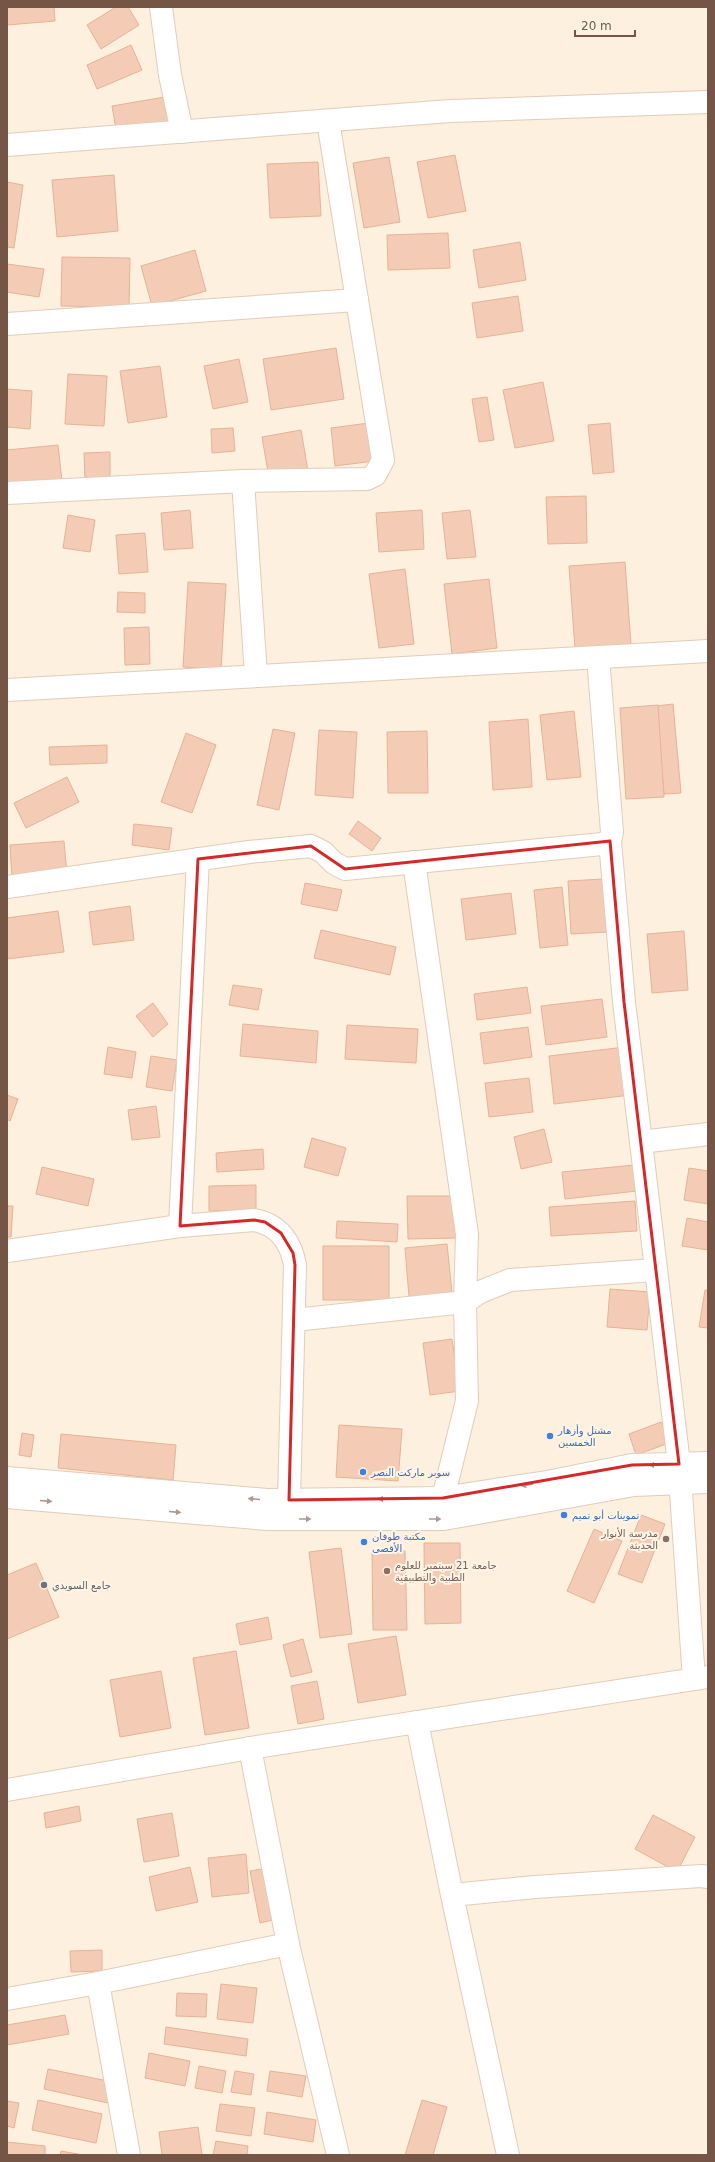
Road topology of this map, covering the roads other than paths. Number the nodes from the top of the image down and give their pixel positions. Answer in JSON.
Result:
{"nodes":[{"id":1,"x":161,"y":7,"type":"edge"},
{"id":2,"x":708,"y":102,"type":"edge"},
{"id":3,"x":328,"y":121,"type":"junction"},
{"id":4,"x":182,"y":132,"type":"junction"},
{"id":5,"x":7,"y":145,"type":"edge"},
{"id":6,"x":357,"y":300,"type":"junction"},
{"id":7,"x":7,"y":324,"type":"edge"},
{"id":8,"x":243,"y":481,"type":"junction"},
{"id":9,"x":7,"y":493,"type":"edge"},
{"id":10,"x":708,"y":650,"type":"edge"},
{"id":11,"x":598,"y":657,"type":"junction"},
{"id":12,"x":256,"y":676,"type":"junction"},
{"id":13,"x":7,"y":690,"type":"edge"},
{"id":14,"x":610,"y":841,"type":"junction"},
{"id":15,"x":198,"y":860,"type":"junction"},
{"id":16,"x":414,"y":862,"type":"junction"},
{"id":17,"x":7,"y":887,"type":"edge"},
{"id":18,"x":708,"y":1134,"type":"edge"},
{"id":19,"x":641,"y":1142,"type":"junction"},
{"id":20,"x":180,"y":1226,"type":"junction"},
{"id":21,"x":7,"y":1251,"type":"edge"},
{"id":22,"x":655,"y":1270,"type":"junction"},
{"id":23,"x":465,"y":1302,"type":"junction"},
{"id":24,"x":294,"y":1320,"type":"junction"},
{"id":25,"x":708,"y":1463,"type":"edge"},
{"id":26,"x":679,"y":1474,"type":"junction"},
{"id":27,"x":7,"y":1478,"type":"edge"},
{"id":28,"x":708,"y":1482,"type":"edge"},
{"id":29,"x":7,"y":1497,"type":"edge"},
{"id":30,"x":443,"y":1498,"type":"junction"},
{"id":31,"x":289,"y":1500,"type":"junction"},
{"id":32,"x":701,"y":1678,"type":"edge"},
{"id":33,"x":417,"y":1722,"type":"junction"},
{"id":34,"x":250,"y":1748,"type":"junction"},
{"id":35,"x":7,"y":1790,"type":"edge"},
{"id":36,"x":708,"y":1877,"type":"edge"},
{"id":37,"x":452,"y":1895,"type":"junction"},
{"id":38,"x":288,"y":1944,"type":"junction"},
{"id":39,"x":98,"y":1983,"type":"junction"},
{"id":40,"x":7,"y":1999,"type":"edge"},
{"id":41,"x":130,"y":2155,"type":"edge"},
{"id":42,"x":338,"y":2155,"type":"edge"},
{"id":43,"x":508,"y":2155,"type":"edge"}],
"edges":[{"from":1,"to":4,"type":"street"},
{"from":2,"to":3,"type":"street"},
{"from":3,"to":4,"type":"street"},
{"from":3,"to":6,"type":"street"},
{"from":4,"to":5,"type":"street"},
{"from":6,"to":7,"type":"street"},
{"from":6,"to":8,"type":"street"},
{"from":8,"to":9,"type":"street"},
{"from":8,"to":12,"type":"street"},
{"from":10,"to":11,"type":"street"},
{"from":11,"to":12,"type":"street"},
{"from":11,"to":14,"type":"street"},
{"from":12,"to":13,"type":"street"},
{"from":14,"to":16,"type":"street"},
{"from":14,"to":19,"type":"street"},
{"from":15,"to":16,"type":"street"},
{"from":15,"to":17,"type":"street"},
{"from":15,"to":20,"type":"street"},
{"from":16,"to":23,"type":"street"},
{"from":18,"to":19,"type":"street"},
{"from":19,"to":22,"type":"street"},
{"from":20,"to":21,"type":"street"},
{"from":20,"to":24,"type":"street"},
{"from":22,"to":23,"type":"street"},
{"from":22,"to":26,"type":"street"},
{"from":23,"to":24,"type":"street"},
{"from":23,"to":30,"type":"street"},
{"from":24,"to":31,"type":"street"},
{"from":25,"to":26,"type":"street"},
{"from":26,"to":28,"type":"street"},
{"from":29,"to":26,"type":"street","one_way":true},
{"from":26,"to":30,"type":"street","one_way":true},
{"from":26,"to":32,"type":"street"},
{"from":31,"to":27,"type":"street","one_way":true},
{"from":30,"to":31,"type":"street","one_way":true},
{"from":32,"to":33,"type":"street"},
{"from":33,"to":34,"type":"street"},
{"from":33,"to":37,"type":"street"},
{"from":34,"to":35,"type":"street"},
{"from":34,"to":38,"type":"street"},
{"from":36,"to":37,"type":"street"},
{"from":37,"to":43,"type":"street"},
{"from":38,"to":39,"type":"street"},
{"from":38,"to":42,"type":"street"},
{"from":39,"to":40,"type":"street"},
{"from":39,"to":41,"type":"street"}]}
